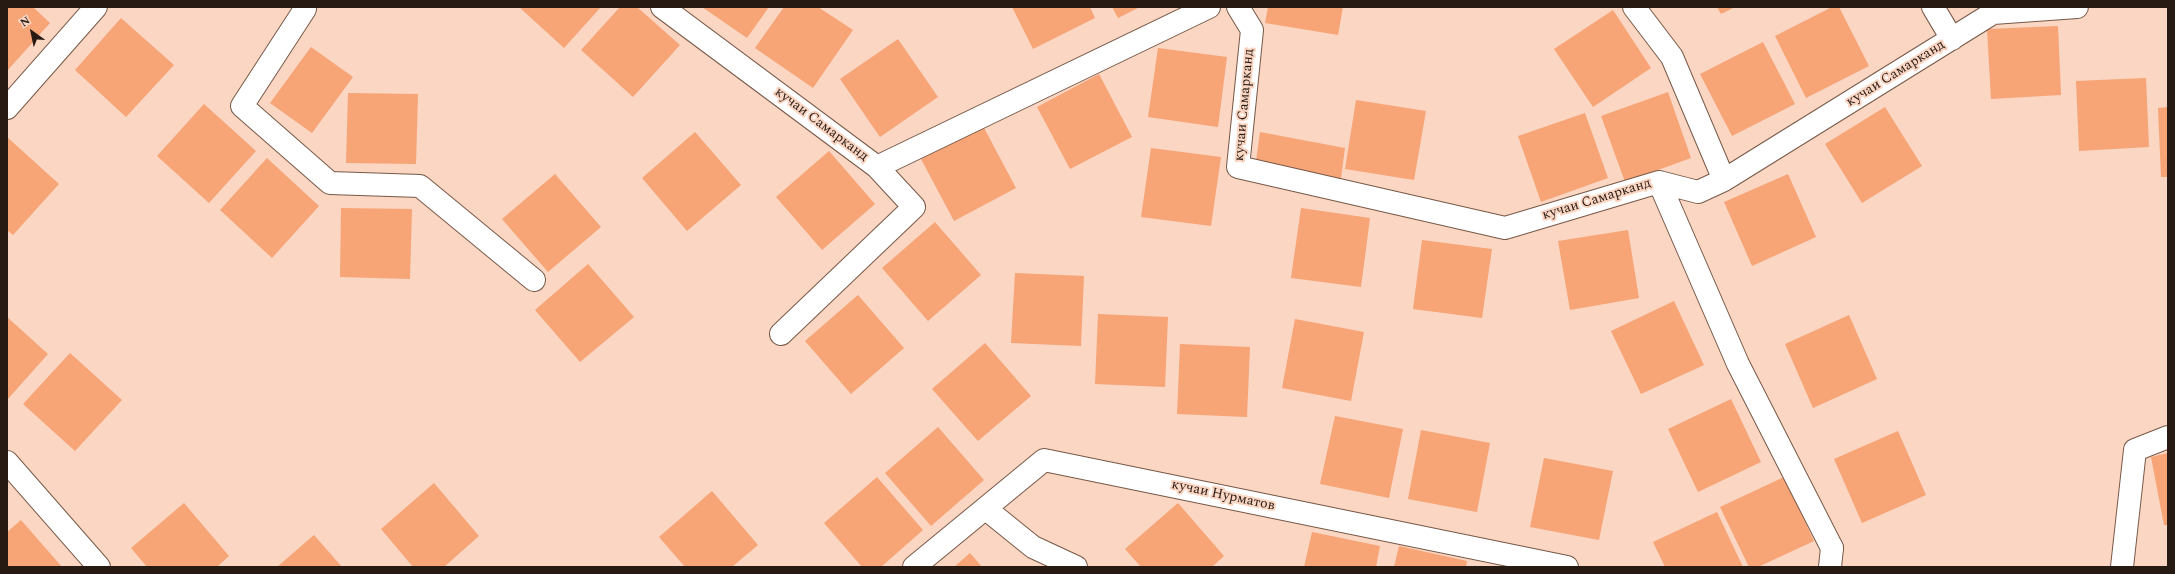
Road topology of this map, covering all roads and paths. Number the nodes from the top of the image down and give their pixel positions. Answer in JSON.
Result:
{"nodes":[{"id":1,"x":96,"y":7,"type":"edge"},
{"id":2,"x":303,"y":7,"type":"edge"},
{"id":3,"x":662,"y":7,"type":"edge"},
{"id":4,"x":1209,"y":7,"type":"edge"},
{"id":5,"x":1238,"y":7,"type":"edge"},
{"id":6,"x":1634,"y":7,"type":"edge"},
{"id":7,"x":1933,"y":7,"type":"edge"},
{"id":8,"x":2077,"y":7,"type":"edge"},
{"id":9,"x":1952,"y":39,"type":"junction"},
{"id":10,"x":7,"y":108,"type":"edge"},
{"id":11,"x":877,"y":167,"type":"junction"},
{"id":12,"x":1724,"y":180,"type":"junction"},
{"id":13,"x":1659,"y":182,"type":"junction"},
{"id":14,"x":534,"y":280,"type":"dead end"},
{"id":15,"x":781,"y":334,"type":"dead end"},
{"id":16,"x":2168,"y":437,"type":"edge"},
{"id":17,"x":7,"y":462,"type":"edge"},
{"id":18,"x":986,"y":509,"type":"junction"},
{"id":19,"x":1831,"y":558,"type":"edge"},
{"id":20,"x":99,"y":567,"type":"edge"},
{"id":21,"x":914,"y":567,"type":"edge"},
{"id":22,"x":1076,"y":567,"type":"edge"},
{"id":23,"x":1567,"y":567,"type":"edge"},
{"id":24,"x":2122,"y":567,"type":"edge"}],
"edges":[{"from":1,"to":10,"type":"street"},
{"from":2,"to":14,"type":"street"},
{"from":3,"to":11,"type":"street","name":"кучаи Самарканд"},
{"from":4,"to":11,"type":"street","name":"кучаи Самарканд"},
{"from":5,"to":13,"type":"street","name":"кучаи Самарканд"},
{"from":6,"to":12,"type":"street"},
{"from":7,"to":9,"type":"street"},
{"from":8,"to":9,"type":"street","name":"кучаи Самарканд"},
{"from":9,"to":12,"type":"street","name":"кучаи Самарканд"},
{"from":11,"to":15,"type":"street"},
{"from":12,"to":13,"type":"street","name":"кучаи Самарканд"},
{"from":13,"to":19,"type":"street"},
{"from":16,"to":24,"type":"street"},
{"from":17,"to":20,"type":"street"},
{"from":18,"to":21,"type":"street","name":"кучаи Нурматов"},
{"from":18,"to":22,"type":"street"},
{"from":18,"to":23,"type":"street","name":"кучаи Нурматов"}]}
